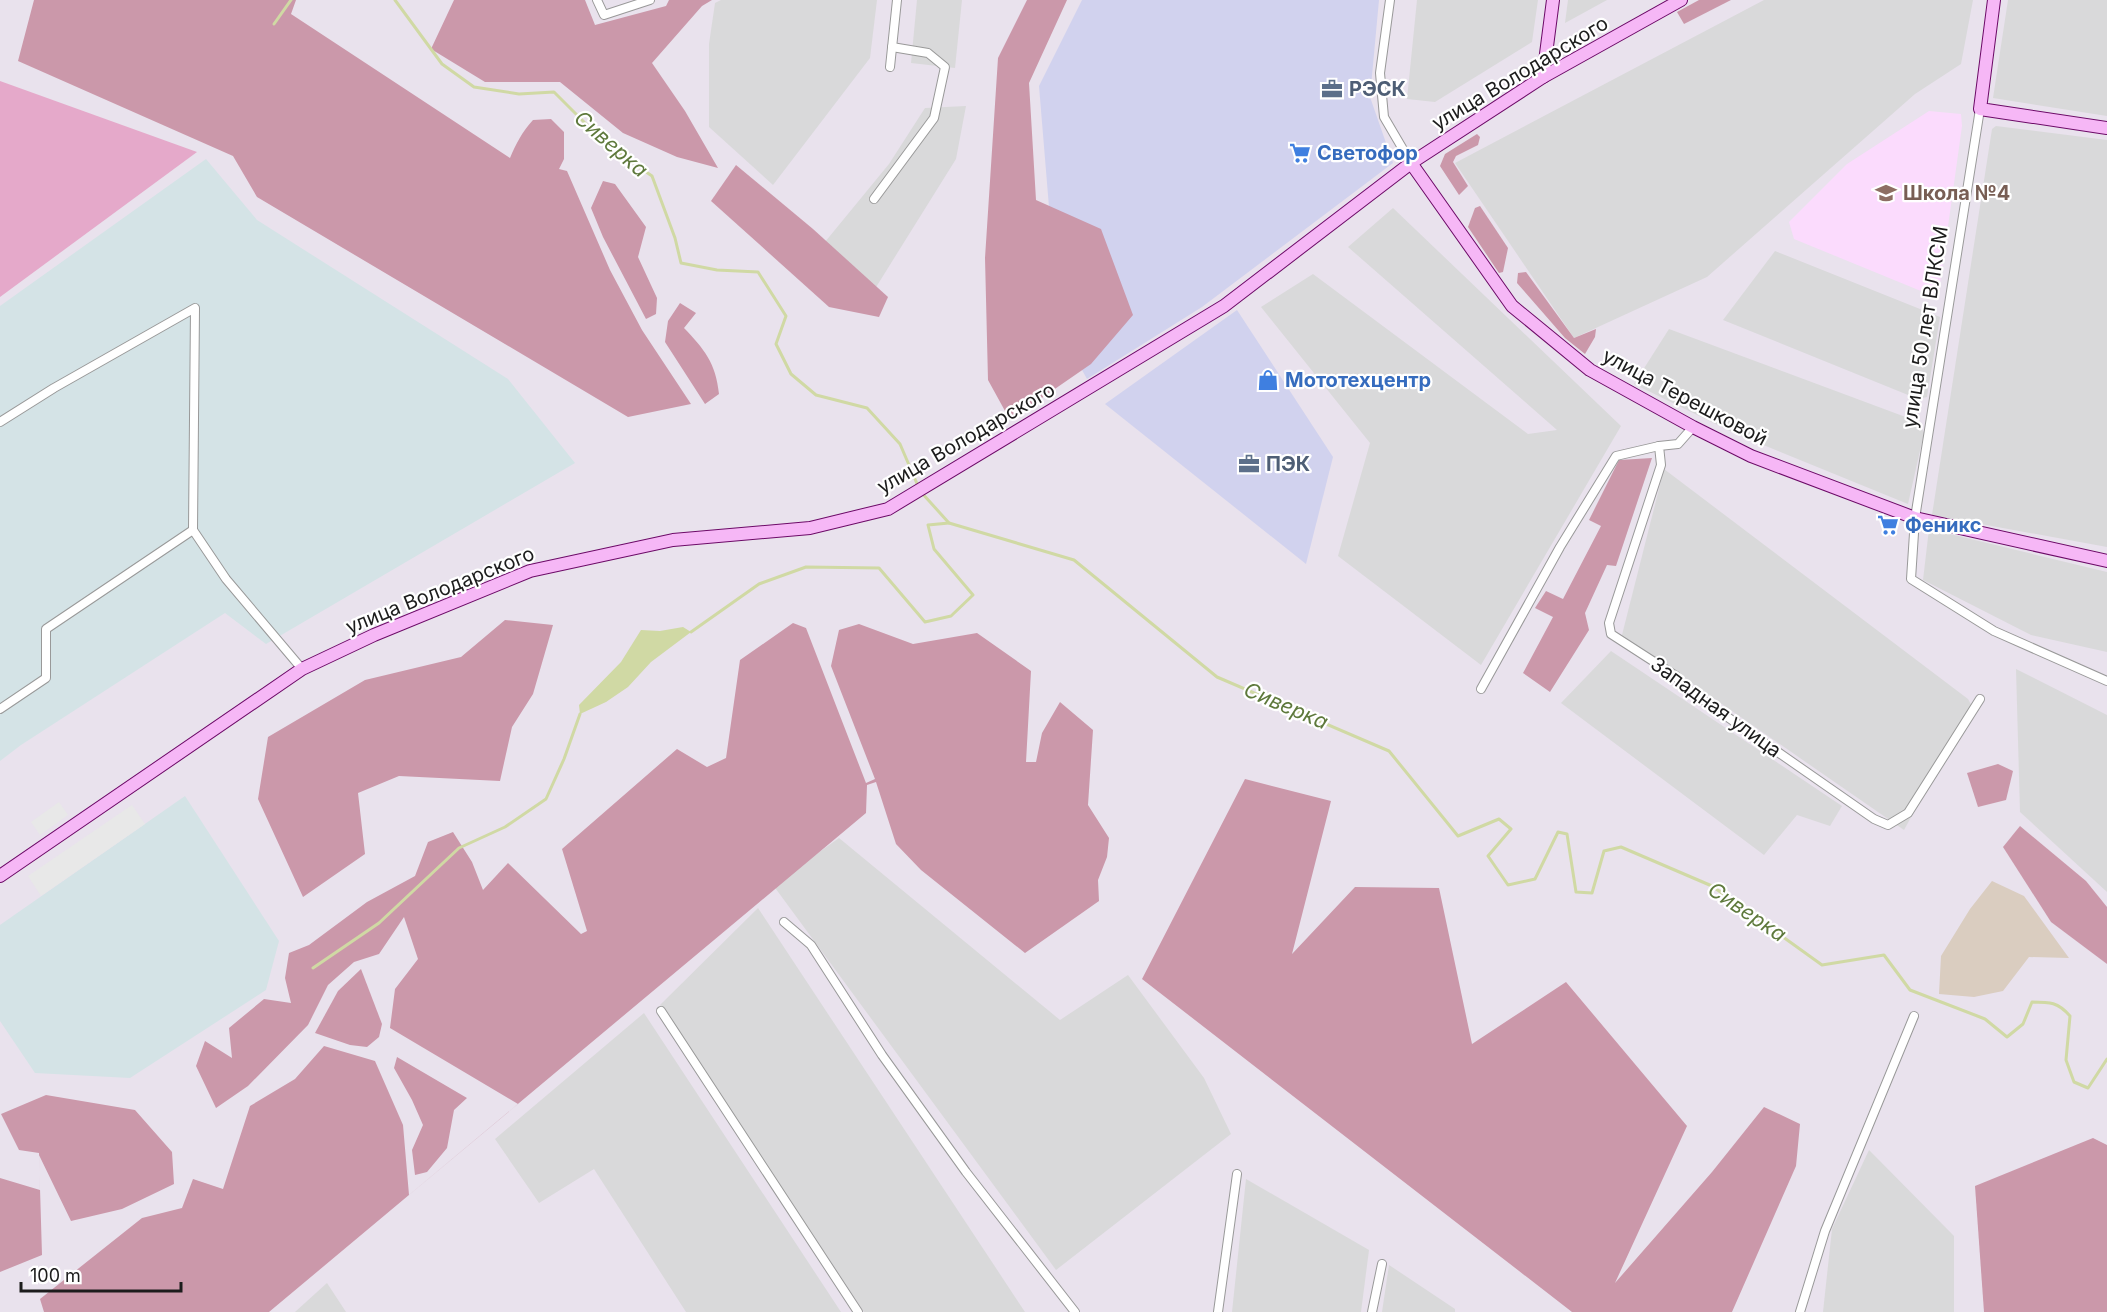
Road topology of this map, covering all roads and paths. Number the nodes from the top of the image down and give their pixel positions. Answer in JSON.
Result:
{"nodes":[{"id":1,"x":597,"y":0,"type":"edge"},
{"id":2,"x":650,"y":0,"type":"edge"},
{"id":3,"x":897,"y":0,"type":"edge"},
{"id":4,"x":1390,"y":0,"type":"edge"},
{"id":5,"x":1553,"y":0,"type":"edge"},
{"id":6,"x":1681,"y":0,"type":"edge"},
{"id":7,"x":1994,"y":0,"type":"edge"},
{"id":8,"x":892,"y":47,"type":"junction"},
{"id":9,"x":890,"y":67,"type":"dead end"},
{"id":10,"x":1543,"y":77,"type":"junction"},
{"id":11,"x":1980,"y":109,"type":"junction"},
{"id":12,"x":2107,"y":128,"type":"edge"},
{"id":13,"x":1411,"y":163,"type":"junction"},
{"id":14,"x":874,"y":199,"type":"dead end"},
{"id":15,"x":0,"y":422,"type":"edge"},
{"id":16,"x":1693,"y":427,"type":"junction"},
{"id":17,"x":1659,"y":446,"type":"junction"},
{"id":18,"x":1915,"y":518,"type":"junction"},
{"id":19,"x":193,"y":530,"type":"junction"},
{"id":20,"x":2107,"y":561,"type":"edge"},
{"id":21,"x":302,"y":669,"type":"junction"},
{"id":22,"x":2107,"y":681,"type":"edge"},
{"id":23,"x":1480,"y":689,"type":"dead end"},
{"id":24,"x":1980,"y":699,"type":"dead end"},
{"id":25,"x":0,"y":709,"type":"edge"},
{"id":26,"x":0,"y":876,"type":"edge"},
{"id":27,"x":784,"y":922,"type":"dead end"},
{"id":28,"x":661,"y":1011,"type":"dead end"},
{"id":29,"x":1914,"y":1016,"type":"dead end"},
{"id":30,"x":1237,"y":1174,"type":"dead end"},
{"id":31,"x":1382,"y":1264,"type":"dead end"},
{"id":32,"x":858,"y":1312,"type":"edge"},
{"id":33,"x":1075,"y":1312,"type":"edge"},
{"id":34,"x":1218,"y":1312,"type":"edge"},
{"id":35,"x":1372,"y":1312,"type":"edge"},
{"id":36,"x":1800,"y":1312,"type":"edge"}],
"edges":[{"from":1,"to":2,"type":"street"},
{"from":3,"to":8,"type":"street"},
{"from":4,"to":13,"type":"street","name":"улица Терешковой"},
{"from":5,"to":10,"type":"main road"},
{"from":6,"to":10,"type":"main road","name":"улица Володарского"},
{"from":7,"to":11,"type":"main road","name":"улица 50 лет ВЛКСМ"},
{"from":8,"to":9,"type":"street"},
{"from":8,"to":14,"type":"street"},
{"from":10,"to":13,"type":"main road","name":"улица Володарского"},
{"from":11,"to":12,"type":"main road"},
{"from":11,"to":18,"type":"street","name":"улица 50 лет ВЛКСМ"},
{"from":13,"to":16,"type":"main road","name":"улица Терешковой"},
{"from":13,"to":21,"type":"main road","name":"улица Володарского"},
{"from":15,"to":19,"type":"street"},
{"from":16,"to":17,"type":"street"},
{"from":16,"to":18,"type":"main road","name":"улица Терешковой"},
{"from":17,"to":23,"type":"street"},
{"from":17,"to":24,"type":"street","name":"Западная улица"},
{"from":18,"to":20,"type":"main road","name":"улица Терешковой"},
{"from":18,"to":22,"type":"street"},
{"from":19,"to":21,"type":"street"},
{"from":19,"to":25,"type":"street"},
{"from":21,"to":26,"type":"main road","name":"улица Володарского"},
{"from":27,"to":33,"type":"street"},
{"from":28,"to":32,"type":"street"},
{"from":29,"to":36,"type":"street"},
{"from":30,"to":34,"type":"street"},
{"from":31,"to":35,"type":"street"}]}
